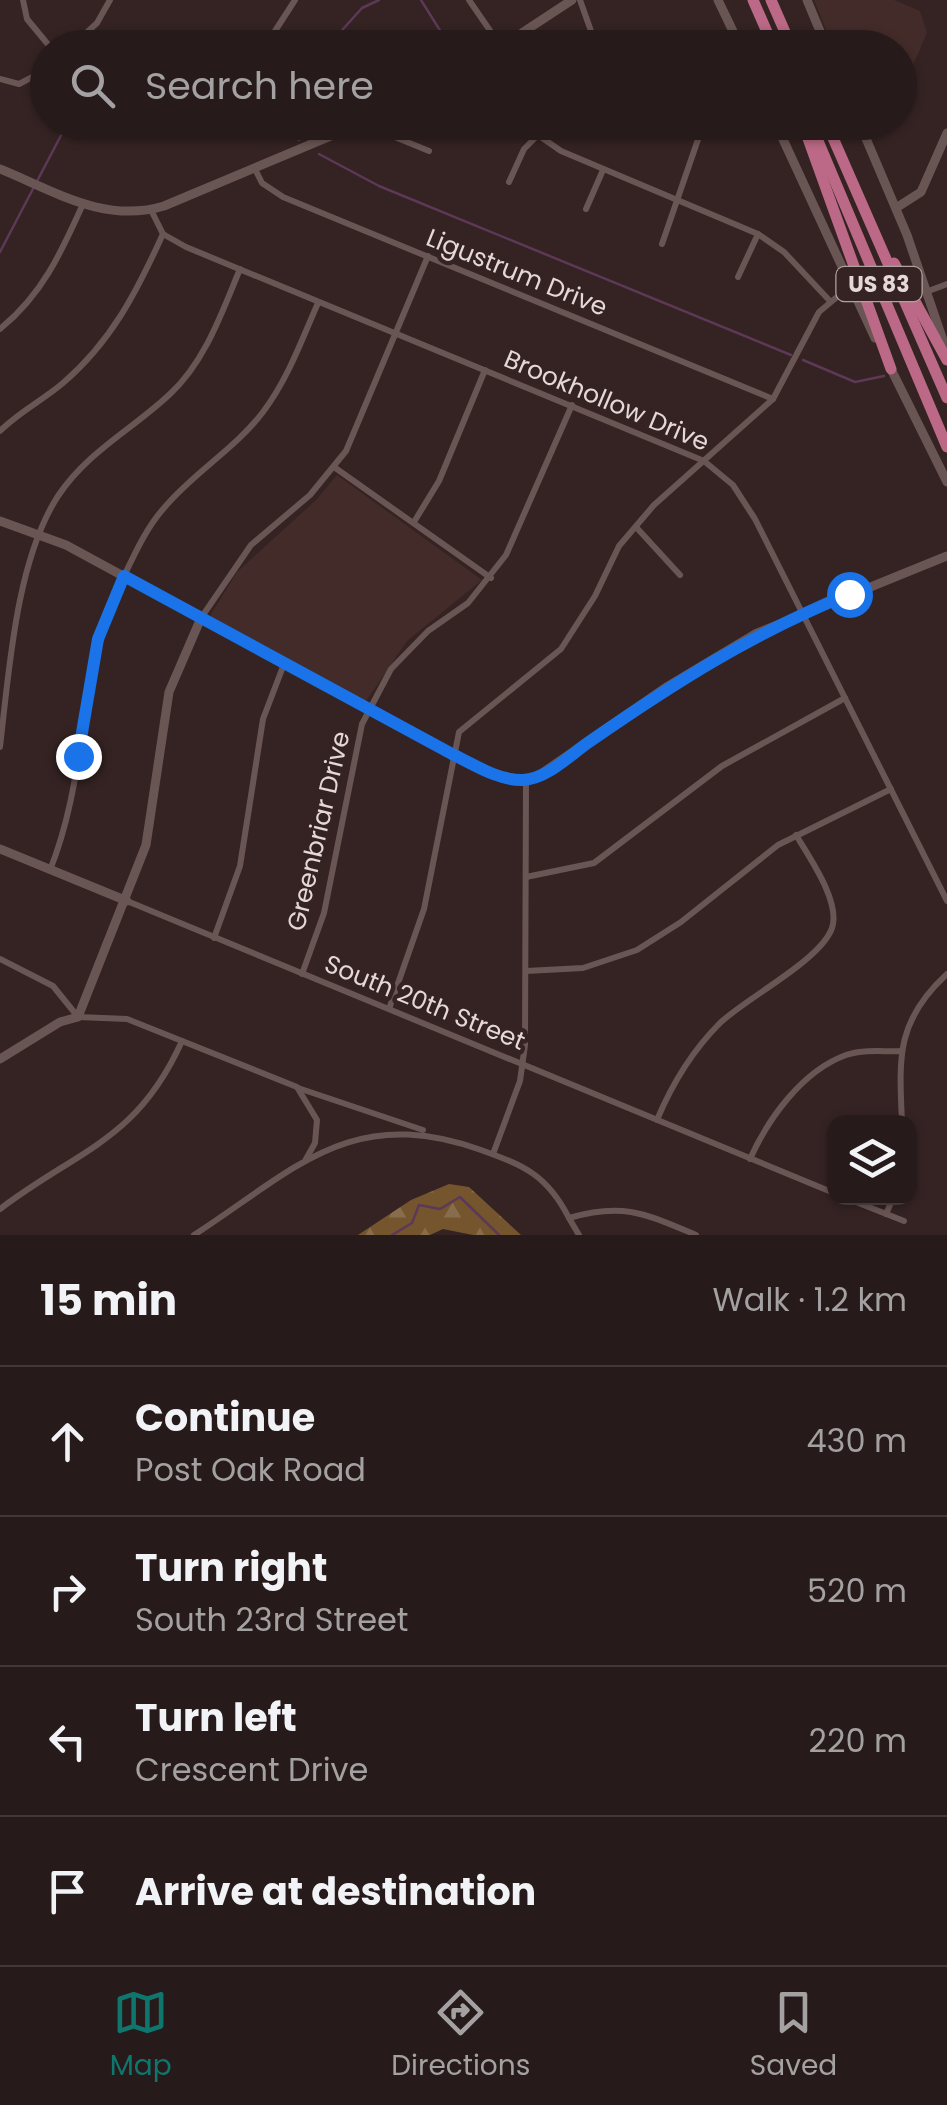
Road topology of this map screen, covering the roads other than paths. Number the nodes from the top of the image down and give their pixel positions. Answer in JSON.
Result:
{"nodes":[{"id":1,"x":23,"y":0,"type":"edge"},
{"id":2,"x":110,"y":0,"type":"edge"},
{"id":3,"x":295,"y":0,"type":"edge"},
{"id":4,"x":469,"y":0,"type":"edge"},
{"id":5,"x":572,"y":0,"type":"edge"},
{"id":6,"x":580,"y":0,"type":"edge"},
{"id":7,"x":718,"y":0,"type":"edge"},
{"id":8,"x":753,"y":0,"type":"edge"},
{"id":9,"x":771,"y":0,"type":"edge"},
{"id":10,"x":807,"y":0,"type":"edge"},
{"id":11,"x":37,"y":30,"type":"edge"},
{"id":12,"x":89,"y":30,"type":"edge"},
{"id":13,"x":274,"y":30,"type":"dead end"},
{"id":14,"x":489,"y":30,"type":"edge"},
{"id":15,"x":527,"y":30,"type":"edge"},
{"id":16,"x":591,"y":30,"type":"edge"},
{"id":17,"x":732,"y":30,"type":"edge"},
{"id":18,"x":766,"y":30,"type":"edge"},
{"id":19,"x":784,"y":30,"type":"edge"},
{"id":20,"x":820,"y":30,"type":"edge"},
{"id":21,"x":30,"y":78,"type":"edge"},
{"id":22,"x":0,"y":79,"type":"edge"},
{"id":23,"x":947,"y":133,"type":"edge"},
{"id":24,"x":323,"y":140,"type":"edge"},
{"id":25,"x":402,"y":140,"type":"edge"},
{"id":26,"x":532,"y":140,"type":"edge"},
{"id":27,"x":546,"y":140,"type":"edge"},
{"id":28,"x":698,"y":140,"type":"edge"},
{"id":29,"x":784,"y":140,"type":"edge"},
{"id":30,"x":808,"y":140,"type":"edge"},
{"id":31,"x":818,"y":140,"type":"edge"},
{"id":32,"x":834,"y":140,"type":"edge"},
{"id":33,"x":867,"y":140,"type":"edge"},
{"id":34,"x":429,"y":151,"type":"dead end"},
{"id":35,"x":0,"y":169,"type":"edge"},
{"id":36,"x":256,"y":169,"type":"junction"},
{"id":37,"x":846,"y":169,"type":"junction"},
{"id":38,"x":602,"y":170,"type":"junction"},
{"id":39,"x":509,"y":182,"type":"dead end"},
{"id":40,"x":678,"y":200,"type":"junction"},
{"id":41,"x":83,"y":204,"type":"junction"},
{"id":42,"x":896,"y":208,"type":"junction"},
{"id":43,"x":152,"y":210,"type":"junction"},
{"id":44,"x":586,"y":210,"type":"dead end"},
{"id":45,"x":163,"y":234,"type":"junction"},
{"id":46,"x":758,"y":234,"type":"junction"},
{"id":47,"x":662,"y":244,"type":"dead end"},
{"id":48,"x":428,"y":256,"type":"junction"},
{"id":49,"x":240,"y":269,"type":"junction"},
{"id":50,"x":738,"y":277,"type":"dead end"},
{"id":51,"x":947,"y":284,"type":"edge"},
{"id":52,"x":849,"y":287,"type":"junction"},
{"id":53,"x":926,"y":292,"type":"junction"},
{"id":54,"x":830,"y":300,"type":"junction"},
{"id":55,"x":318,"y":302,"type":"junction"},
{"id":56,"x":0,"y":329,"type":"edge"},
{"id":57,"x":397,"y":333,"type":"junction"},
{"id":58,"x":947,"y":351,"type":"edge"},
{"id":59,"x":947,"y":360,"type":"edge"},
{"id":60,"x":891,"y":369,"type":"junction"},
{"id":61,"x":485,"y":370,"type":"junction"},
{"id":62,"x":947,"y":398,"type":"edge"},
{"id":63,"x":773,"y":399,"type":"junction"},
{"id":64,"x":572,"y":405,"type":"junction"},
{"id":65,"x":0,"y":431,"type":"edge"},
{"id":66,"x":947,"y":446,"type":"edge"},
{"id":67,"x":704,"y":461,"type":"junction"},
{"id":68,"x":334,"y":467,"type":"junction"},
{"id":69,"x":947,"y":482,"type":"edge"},
{"id":70,"x":0,"y":521,"type":"edge"},
{"id":71,"x":414,"y":522,"type":"junction"},
{"id":72,"x":636,"y":527,"type":"junction"},
{"id":73,"x":42,"y":534,"type":"junction"},
{"id":74,"x":947,"y":556,"type":"edge"},
{"id":75,"x":680,"y":575,"type":"dead end"},
{"id":76,"x":124,"y":576,"type":"junction"},
{"id":77,"x":491,"y":578,"type":"junction"},
{"id":78,"x":801,"y":613,"type":"junction"},
{"id":79,"x":202,"y":618,"type":"junction"},
{"id":80,"x":284,"y":664,"type":"junction"},
{"id":81,"x":845,"y":698,"type":"junction"},
{"id":82,"x":369,"y":710,"type":"junction"},
{"id":83,"x":0,"y":747,"type":"edge"},
{"id":84,"x":452,"y":754,"type":"junction"},
{"id":85,"x":526,"y":780,"type":"junction"},
{"id":86,"x":891,"y":788,"type":"junction"},
{"id":87,"x":796,"y":836,"type":"junction"},
{"id":88,"x":0,"y":849,"type":"edge"},
{"id":89,"x":50,"y":871,"type":"junction"},
{"id":90,"x":526,"y":877,"type":"junction"},
{"id":91,"x":127,"y":901,"type":"junction"},
{"id":92,"x":947,"y":901,"type":"edge"},
{"id":93,"x":214,"y":938,"type":"junction"},
{"id":94,"x":0,"y":959,"type":"edge"},
{"id":95,"x":526,"y":972,"type":"junction"},
{"id":96,"x":302,"y":974,"type":"junction"},
{"id":97,"x":947,"y":974,"type":"edge"},
{"id":98,"x":389,"y":1010,"type":"junction"},
{"id":99,"x":78,"y":1017,"type":"junction"},
{"id":100,"x":182,"y":1041,"type":"junction"},
{"id":101,"x":902,"y":1051,"type":"junction"},
{"id":102,"x":0,"y":1059,"type":"edge"},
{"id":103,"x":523,"y":1064,"type":"junction"},
{"id":104,"x":297,"y":1087,"type":"junction"},
{"id":105,"x":902,"y":1115,"type":"edge"},
{"id":106,"x":657,"y":1120,"type":"junction"},
{"id":107,"x":435,"y":1134,"type":"junction"},
{"id":108,"x":493,"y":1154,"type":"junction"},
{"id":109,"x":750,"y":1159,"type":"junction"},
{"id":110,"x":303,"y":1163,"type":"junction"},
{"id":111,"x":827,"y":1190,"type":"edge"},
{"id":112,"x":864,"y":1205,"type":"edge"},
{"id":113,"x":890,"y":1205,"type":"edge"},
{"id":114,"x":0,"y":1210,"type":"edge"},
{"id":115,"x":886,"y":1214,"type":"junction"},
{"id":116,"x":569,"y":1218,"type":"junction"},
{"id":117,"x":904,"y":1221,"type":"dead end"},
{"id":118,"x":194,"y":1235,"type":"edge"},
{"id":119,"x":579,"y":1235,"type":"edge"},
{"id":120,"x":696,"y":1235,"type":"edge"}],
"edges":[{"from":1,"to":11,"type":"street"},
{"from":2,"to":12,"type":"street"},
{"from":3,"to":13,"type":"street"},
{"from":4,"to":14,"type":"street"},
{"from":5,"to":15,"type":"street"},
{"from":6,"to":16,"type":"street"},
{"from":7,"to":17,"type":"street"},
{"from":8,"to":18,"type":"highway"},
{"from":9,"to":19,"type":"highway"},
{"from":10,"to":20,"type":"street"},
{"from":21,"to":22,"type":"street"},
{"from":23,"to":42,"type":"street"},
{"from":24,"to":36,"type":"street"},
{"from":25,"to":34,"type":"street"},
{"from":26,"to":39,"type":"street"},
{"from":27,"to":38,"type":"street"},
{"from":28,"to":40,"type":"street"},
{"from":29,"to":52,"type":"street"},
{"from":30,"to":60,"type":"highway"},
{"from":31,"to":66,"type":"highway","number":"US 83"},
{"from":32,"to":37,"type":"highway","number":"US 83"},
{"from":33,"to":42,"type":"street"},
{"from":35,"to":41,"type":"street"},
{"from":36,"to":43,"type":"street"},
{"from":36,"to":48,"type":"street","name":"Ligustrum Drive"},
{"from":37,"to":59,"type":"highway"},
{"from":37,"to":62,"type":"highway","number":"US 83"},
{"from":38,"to":40,"type":"street"},
{"from":38,"to":44,"type":"street"},
{"from":40,"to":46,"type":"street"},
{"from":40,"to":47,"type":"street"},
{"from":41,"to":43,"type":"street"},
{"from":41,"to":56,"type":"street"},
{"from":42,"to":53,"type":"street"},
{"from":43,"to":45,"type":"street"},
{"from":45,"to":49,"type":"street","name":"Brookhollow Drive"},
{"from":45,"to":65,"type":"street"},
{"from":46,"to":50,"type":"street"},
{"from":46,"to":54,"type":"street"},
{"from":48,"to":57,"type":"street"},
{"from":48,"to":63,"type":"street","name":"Ligustrum Drive"},
{"from":49,"to":55,"type":"street","name":"Brookhollow Drive"},
{"from":49,"to":73,"type":"street"},
{"from":51,"to":53,"type":"street"},
{"from":52,"to":54,"type":"street"},
{"from":52,"to":60,"type":"street"},
{"from":53,"to":58,"type":"street"},
{"from":54,"to":63,"type":"street"},
{"from":55,"to":57,"type":"street","name":"Brookhollow Drive"},
{"from":55,"to":76,"type":"street"},
{"from":57,"to":61,"type":"street","name":"Brookhollow Drive"},
{"from":57,"to":68,"type":"street"},
{"from":60,"to":69,"type":"street"},
{"from":61,"to":64,"type":"street","name":"Brookhollow Drive"},
{"from":61,"to":71,"type":"street"},
{"from":63,"to":67,"type":"street"},
{"from":64,"to":67,"type":"street","name":"Brookhollow Drive"},
{"from":64,"to":77,"type":"street","name":"Greenbriar Drive"},
{"from":67,"to":72,"type":"street"},
{"from":67,"to":78,"type":"street","name":"Brookhollow Drive"},
{"from":68,"to":71,"type":"street"},
{"from":68,"to":79,"type":"street"},
{"from":70,"to":73,"type":"street"},
{"from":71,"to":77,"type":"street"},
{"from":72,"to":75,"type":"street"},
{"from":72,"to":84,"type":"street"},
{"from":73,"to":76,"type":"street"},
{"from":73,"to":83,"type":"street"},
{"from":74,"to":78,"type":"street"},
{"from":76,"to":79,"type":"street"},
{"from":76,"to":89,"type":"street"},
{"from":77,"to":82,"type":"street","name":"Greenbriar Drive"},
{"from":78,"to":81,"type":"street","name":"Brookhollow Drive"},
{"from":78,"to":85,"type":"street"},
{"from":79,"to":80,"type":"street"},
{"from":79,"to":91,"type":"street"},
{"from":80,"to":82,"type":"street"},
{"from":80,"to":93,"type":"street"},
{"from":81,"to":86,"type":"street","name":"Brookhollow Drive"},
{"from":81,"to":90,"type":"street"},
{"from":82,"to":84,"type":"street"},
{"from":82,"to":96,"type":"street","name":"Greenbriar Drive"},
{"from":84,"to":85,"type":"street"},
{"from":84,"to":98,"type":"street"},
{"from":85,"to":90,"type":"street"},
{"from":86,"to":87,"type":"street"},
{"from":86,"to":92,"type":"street","name":"Brookhollow Drive"},
{"from":87,"to":95,"type":"street"},
{"from":87,"to":106,"type":"street"},
{"from":88,"to":89,"type":"street","name":"South 20th Street"},
{"from":89,"to":91,"type":"street","name":"South 20th Street"},
{"from":90,"to":95,"type":"street"},
{"from":91,"to":93,"type":"street","name":"South 20th Street"},
{"from":91,"to":99,"type":"street"},
{"from":93,"to":96,"type":"street","name":"South 20th Street"},
{"from":94,"to":99,"type":"street"},
{"from":95,"to":103,"type":"street"},
{"from":96,"to":98,"type":"street","name":"South 20th Street"},
{"from":97,"to":101,"type":"street"},
{"from":98,"to":103,"type":"street","name":"South 20th Street"},
{"from":99,"to":100,"type":"street"},
{"from":99,"to":102,"type":"street"},
{"from":100,"to":104,"type":"street"},
{"from":100,"to":114,"type":"street"},
{"from":101,"to":105,"type":"street"},
{"from":101,"to":109,"type":"street"},
{"from":103,"to":106,"type":"street","name":"South 20th Street"},
{"from":103,"to":108,"type":"street"},
{"from":104,"to":107,"type":"street"},
{"from":104,"to":110,"type":"street"},
{"from":106,"to":109,"type":"street","name":"South 20th Street"},
{"from":107,"to":108,"type":"street"},
{"from":107,"to":110,"type":"street"},
{"from":108,"to":116,"type":"street"},
{"from":109,"to":111,"type":"street","name":"South 20th Street"},
{"from":110,"to":118,"type":"street"},
{"from":112,"to":115,"type":"street"},
{"from":113,"to":115,"type":"street"},
{"from":115,"to":117,"type":"street"},
{"from":116,"to":119,"type":"street"},
{"from":116,"to":120,"type":"street"}]}
